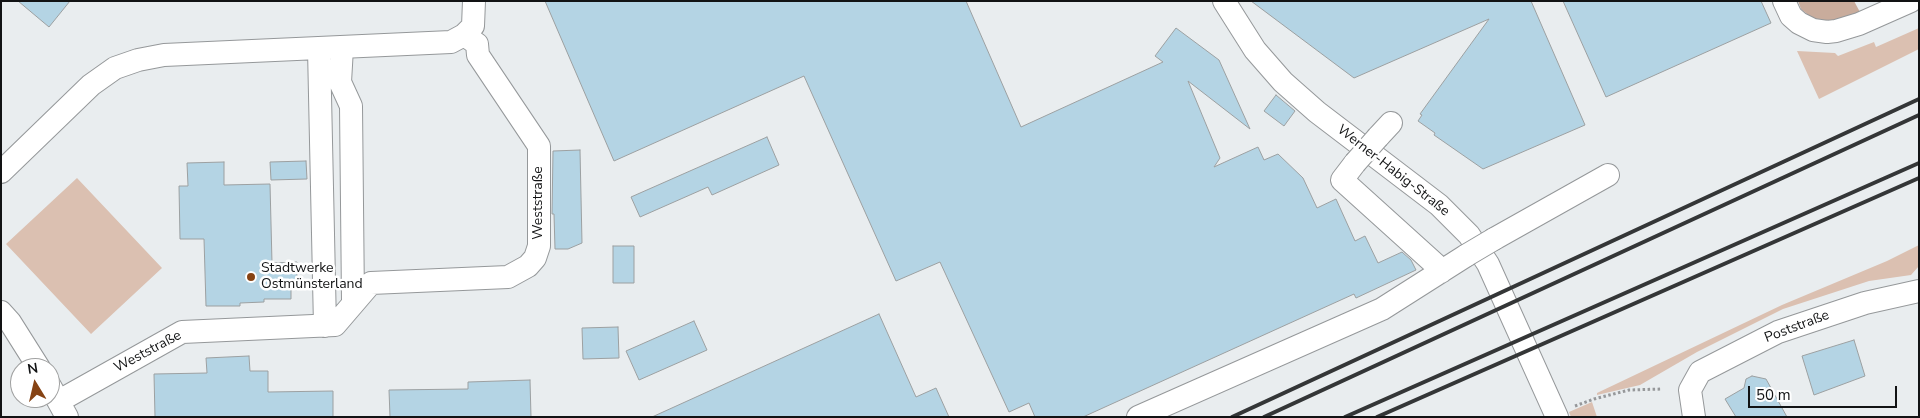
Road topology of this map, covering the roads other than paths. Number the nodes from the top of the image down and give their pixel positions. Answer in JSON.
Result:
{"nodes":[{"id":1,"x":1224,"y":1,"type":"edge"},
{"id":2,"x":1784,"y":1,"type":"edge"},
{"id":3,"x":1911,"y":1,"type":"edge"},
{"id":4,"x":474,"y":7,"type":"edge"},
{"id":5,"x":464,"y":35,"type":"junction"},
{"id":6,"x":342,"y":48,"type":"junction"},
{"id":7,"x":319,"y":49,"type":"junction"},
{"id":8,"x":1385,"y":130,"type":"dead end"},
{"id":9,"x":1,"y":172,"type":"edge"},
{"id":10,"x":1608,"y":175,"type":"dead end"},
{"id":11,"x":1441,"y":272,"type":"junction"},
{"id":12,"x":1919,"y":291,"type":"edge"},
{"id":13,"x":354,"y":302,"type":"junction"},
{"id":14,"x":1,"y":312,"type":"edge"},
{"id":15,"x":325,"y":326,"type":"junction"},
{"id":16,"x":33,"y":358,"type":"edge"},
{"id":17,"x":60,"y":400,"type":"edge"},
{"id":18,"x":1562,"y":413,"type":"edge"},
{"id":19,"x":1138,"y":417,"type":"edge"},
{"id":20,"x":1694,"y":417,"type":"edge"}],
"edges":[{"from":1,"to":18,"type":"street","name":"Werner-Habig-Straße"},
{"from":2,"to":3,"type":"street"},
{"from":4,"to":5,"type":"street"},
{"from":5,"to":6,"type":"street"},
{"from":5,"to":13,"type":"street","name":"Weststraße"},
{"from":6,"to":7,"type":"street"},
{"from":6,"to":13,"type":"street"},
{"from":7,"to":9,"type":"street"},
{"from":7,"to":15,"type":"street"},
{"from":8,"to":11,"type":"street","bridge":true},
{"from":10,"to":11,"type":"street","bridge":true},
{"from":11,"to":19,"type":"street"},
{"from":12,"to":20,"type":"street","name":"Poststraße"},
{"from":13,"to":15,"type":"street","name":"Weststraße"},
{"from":14,"to":16,"type":"street"},
{"from":15,"to":17,"type":"street","name":"Weststraße"}]}
